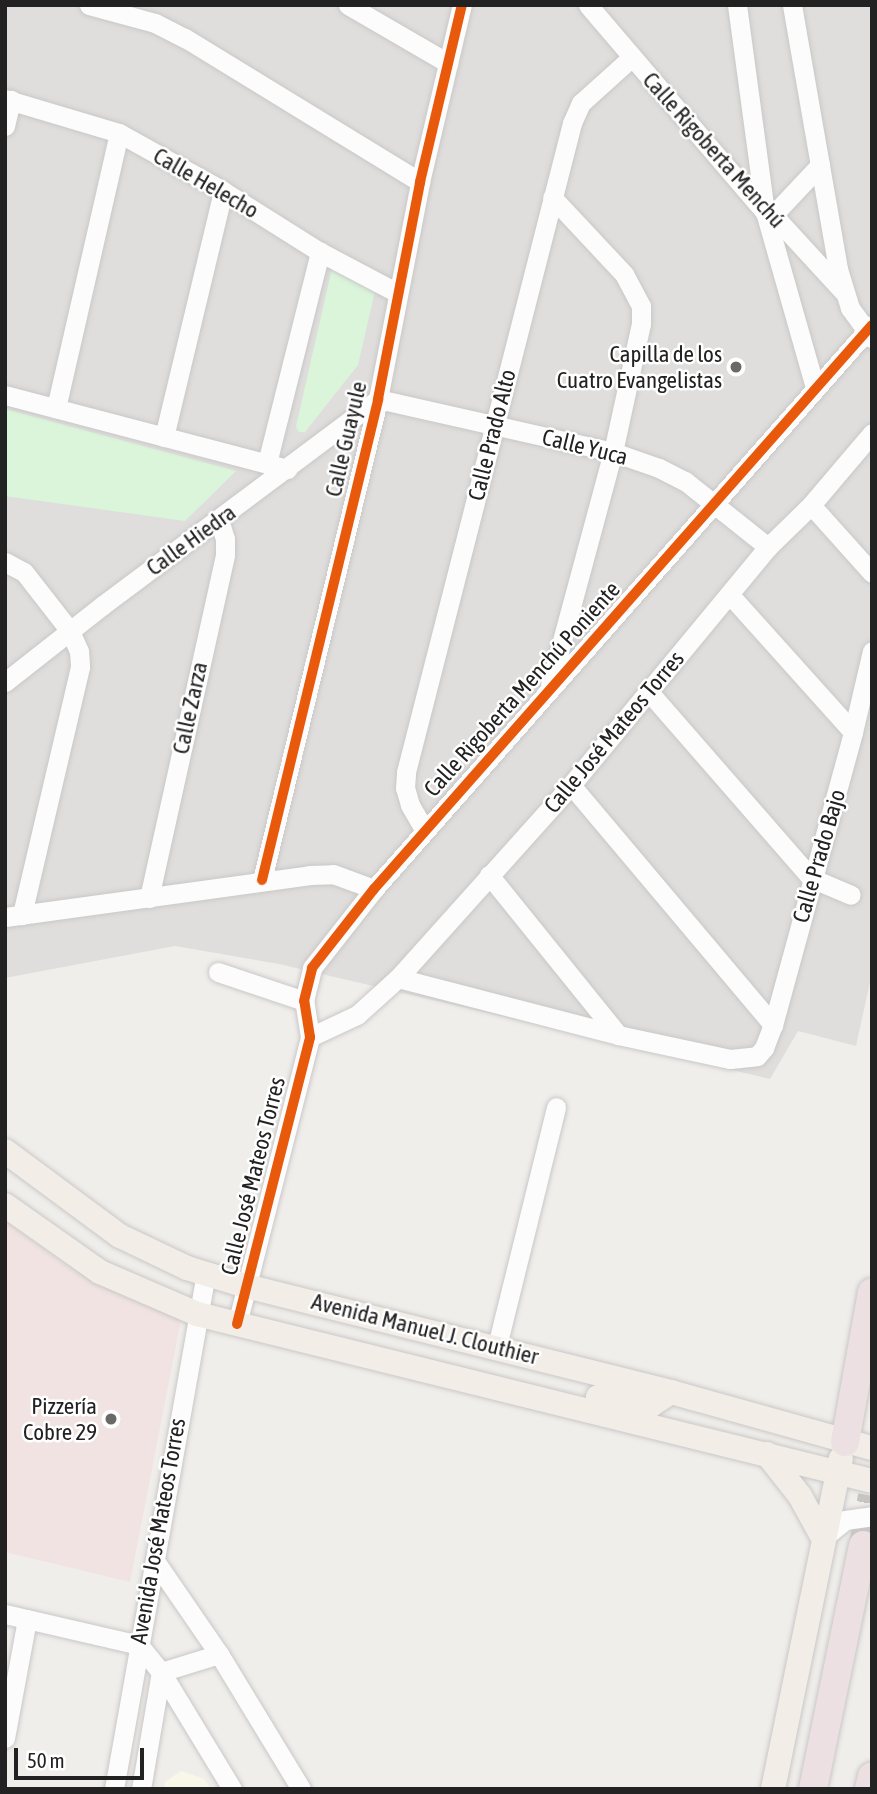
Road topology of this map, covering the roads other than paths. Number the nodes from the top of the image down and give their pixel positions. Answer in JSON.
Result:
{"nodes":[{"id":1,"x":89,"y":5,"type":"edge"},
{"id":2,"x":348,"y":5,"type":"edge"},
{"id":3,"x":462,"y":5,"type":"edge"},
{"id":4,"x":588,"y":5,"type":"edge"},
{"id":5,"x":737,"y":5,"type":"edge"},
{"id":6,"x":792,"y":5,"type":"edge"},
{"id":7,"x":631,"y":58,"type":"junction"},
{"id":8,"x":448,"y":63,"type":"junction"},
{"id":9,"x":8,"y":100,"type":"edge"},
{"id":10,"x":5,"y":126,"type":"edge"},
{"id":11,"x":120,"y":133,"type":"junction"},
{"id":12,"x":820,"y":165,"type":"junction"},
{"id":13,"x":420,"y":181,"type":"junction"},
{"id":14,"x":223,"y":191,"type":"junction"},
{"id":15,"x":552,"y":197,"type":"junction"},
{"id":16,"x":769,"y":214,"type":"junction"},
{"id":17,"x":320,"y":252,"type":"junction"},
{"id":18,"x":843,"y":291,"type":"junction"},
{"id":19,"x":397,"y":292,"type":"junction"},
{"id":20,"x":870,"y":331,"type":"edge"},
{"id":21,"x":815,"y":388,"type":"junction"},
{"id":22,"x":5,"y":395,"type":"edge"},
{"id":23,"x":378,"y":399,"type":"junction"},
{"id":24,"x":55,"y":408,"type":"junction"},
{"id":25,"x":495,"y":426,"type":"junction"},
{"id":26,"x":872,"y":433,"type":"edge"},
{"id":27,"x":164,"y":438,"type":"junction"},
{"id":28,"x":613,"y":452,"type":"junction"},
{"id":29,"x":267,"y":463,"type":"junction"},
{"id":30,"x":287,"y":469,"type":"junction"},
{"id":31,"x":715,"y":505,"type":"junction"},
{"id":32,"x":810,"y":505,"type":"junction"},
{"id":33,"x":219,"y":519,"type":"junction"},
{"id":34,"x":768,"y":547,"type":"junction"},
{"id":35,"x":5,"y":562,"type":"edge"},
{"id":36,"x":872,"y":573,"type":"edge"},
{"id":37,"x":730,"y":595,"type":"junction"},
{"id":38,"x":70,"y":631,"type":"junction"},
{"id":39,"x":872,"y":651,"type":"edge"},
{"id":40,"x":5,"y":682,"type":"edge"},
{"id":41,"x":549,"y":690,"type":"junction"},
{"id":42,"x":649,"y":692,"type":"junction"},
{"id":43,"x":853,"y":732,"type":"junction"},
{"id":44,"x":571,"y":785,"type":"junction"},
{"id":45,"x":425,"y":831,"type":"junction"},
{"id":46,"x":489,"y":875,"type":"junction"},
{"id":47,"x":811,"y":878,"type":"junction"},
{"id":48,"x":262,"y":880,"type":"junction"},
{"id":49,"x":374,"y":889,"type":"junction"},
{"id":50,"x":851,"y":895,"type":"dead end"},
{"id":51,"x":149,"y":898,"type":"junction"},
{"id":52,"x":14,"y":916,"type":"edge"},
{"id":53,"x":218,"y":972,"type":"dead end"},
{"id":54,"x":398,"y":978,"type":"junction"},
{"id":55,"x":304,"y":1002,"type":"junction"},
{"id":56,"x":773,"y":1024,"type":"junction"},
{"id":57,"x":618,"y":1035,"type":"junction"},
{"id":58,"x":310,"y":1037,"type":"junction"},
{"id":59,"x":556,"y":1107,"type":"dead end"},
{"id":60,"x":5,"y":1151,"type":"edge"},
{"id":61,"x":5,"y":1205,"type":"edge"},
{"id":62,"x":206,"y":1273,"type":"junction"},
{"id":63,"x":246,"y":1286,"type":"junction"},
{"id":64,"x":872,"y":1292,"type":"edge"},
{"id":65,"x":197,"y":1314,"type":"junction"},
{"id":66,"x":237,"y":1324,"type":"junction"},
{"id":67,"x":497,"y":1346,"type":"junction"},
{"id":68,"x":671,"y":1392,"type":"junction"},
{"id":69,"x":865,"y":1393,"type":"edge"},
{"id":70,"x":524,"y":1395,"type":"junction"},
{"id":71,"x":859,"y":1445,"type":"edge"},
{"id":72,"x":767,"y":1454,"type":"junction"},
{"id":73,"x":838,"y":1473,"type":"junction"},
{"id":74,"x":872,"y":1481,"type":"edge"},
{"id":75,"x":872,"y":1516,"type":"edge"},
{"id":76,"x":823,"y":1538,"type":"junction"},
{"id":77,"x":863,"y":1545,"type":"tunnel mouth"},
{"id":78,"x":155,"y":1561,"type":"junction"},
{"id":79,"x":5,"y":1614,"type":"edge"},
{"id":80,"x":27,"y":1619,"type":"junction"},
{"id":81,"x":139,"y":1645,"type":"junction"},
{"id":82,"x":219,"y":1654,"type":"junction"},
{"id":83,"x":161,"y":1672,"type":"junction"},
{"id":84,"x":5,"y":1738,"type":"edge"},
{"id":85,"x":872,"y":1776,"type":"edge"},
{"id":86,"x":114,"y":1789,"type":"edge"},
{"id":87,"x":141,"y":1789,"type":"edge"},
{"id":88,"x":232,"y":1789,"type":"edge"},
{"id":89,"x":301,"y":1789,"type":"edge"},
{"id":90,"x":773,"y":1789,"type":"edge"},
{"id":91,"x":813,"y":1789,"type":"edge"},
{"id":92,"x":869,"y":1789,"type":"edge"}],
"edges":[{"from":1,"to":13,"type":"street"},
{"from":2,"to":8,"type":"street"},
{"from":3,"to":8,"type":"street","name":"Calle Guayule"},
{"from":4,"to":7,"type":"street","name":"Calle Rigoberta Menchú"},
{"from":5,"to":16,"type":"street"},
{"from":6,"to":12,"type":"street"},
{"from":7,"to":15,"type":"street","name":"Calle Prado Alto"},
{"from":7,"to":16,"type":"street","name":"Calle Rigoberta Menchú"},
{"from":8,"to":13,"type":"street","name":"Calle Guayule"},
{"from":9,"to":10,"type":"street"},
{"from":9,"to":11,"type":"street","name":"Calle Helecho"},
{"from":11,"to":14,"type":"street","name":"Calle Helecho"},
{"from":11,"to":24,"type":"street"},
{"from":12,"to":16,"type":"street"},
{"from":12,"to":18,"type":"street"},
{"from":13,"to":19,"type":"street","name":"Calle Guayule"},
{"from":14,"to":17,"type":"street","name":"Calle Helecho"},
{"from":14,"to":27,"type":"street"},
{"from":15,"to":25,"type":"street","name":"Calle Prado Alto"},
{"from":15,"to":28,"type":"street"},
{"from":16,"to":18,"type":"street","name":"Calle Rigoberta Menchú"},
{"from":16,"to":21,"type":"street"},
{"from":17,"to":19,"type":"street","name":"Calle Helecho"},
{"from":17,"to":29,"type":"street"},
{"from":18,"to":20,"type":"street"},
{"from":19,"to":23,"type":"street","name":"Calle Guayule"},
{"from":20,"to":21,"type":"street","name":"Calle Rigoberta Menchú Poniente"},
{"from":21,"to":31,"type":"street","name":"Calle Rigoberta Menchú Poniente"},
{"from":22,"to":24,"type":"street"},
{"from":23,"to":25,"type":"street","name":"Calle Yuca"},
{"from":23,"to":30,"type":"street","name":"Calle Hiedra"},
{"from":23,"to":48,"type":"street","name":"Calle Guayule"},
{"from":24,"to":27,"type":"street"},
{"from":25,"to":28,"type":"street","name":"Calle Yuca"},
{"from":25,"to":45,"type":"street","name":"Calle Prado Alto"},
{"from":26,"to":32,"type":"street","name":"Calle José Mateos Torres"},
{"from":27,"to":29,"type":"street"},
{"from":28,"to":31,"type":"street","name":"Calle Yuca"},
{"from":28,"to":41,"type":"street"},
{"from":29,"to":30,"type":"street"},
{"from":30,"to":33,"type":"street","name":"Calle Hiedra"},
{"from":31,"to":34,"type":"street","name":"Calle Yuca"},
{"from":31,"to":41,"type":"street","name":"Calle Rigoberta Menchú Poniente"},
{"from":32,"to":34,"type":"street","name":"Calle José Mateos Torres"},
{"from":32,"to":36,"type":"street"},
{"from":33,"to":38,"type":"street","name":"Calle Hiedra"},
{"from":33,"to":51,"type":"street","name":"Calle Zarza"},
{"from":34,"to":37,"type":"street","name":"Calle José Mateos Torres"},
{"from":35,"to":38,"type":"street"},
{"from":37,"to":42,"type":"street","name":"Calle José Mateos Torres"},
{"from":37,"to":43,"type":"street"},
{"from":38,"to":40,"type":"street","name":"Calle Hiedra"},
{"from":38,"to":52,"type":"street"},
{"from":39,"to":43,"type":"street","name":"Calle Prado Bajo"},
{"from":41,"to":45,"type":"street","name":"Calle Rigoberta Menchú Poniente"},
{"from":42,"to":44,"type":"street","name":"Calle José Mateos Torres"},
{"from":42,"to":47,"type":"street"},
{"from":43,"to":47,"type":"street","name":"Calle Prado Bajo"},
{"from":44,"to":46,"type":"street","name":"Calle José Mateos Torres"},
{"from":44,"to":56,"type":"street"},
{"from":45,"to":49,"type":"street","name":"Calle Rigoberta Menchú Poniente"},
{"from":46,"to":54,"type":"street","name":"Calle José Mateos Torres"},
{"from":46,"to":57,"type":"street"},
{"from":47,"to":50,"type":"street"},
{"from":47,"to":56,"type":"street","name":"Calle Prado Bajo"},
{"from":48,"to":49,"type":"street"},
{"from":48,"to":51,"type":"street"},
{"from":49,"to":55,"type":"street","name":"Calle Rigoberta Menchú Poniente"},
{"from":51,"to":52,"type":"street"},
{"from":53,"to":55,"type":"street"},
{"from":54,"to":57,"type":"street"},
{"from":54,"to":58,"type":"street","name":"Calle José Mateos Torres"},
{"from":55,"to":58,"type":"street","name":"Calle Rigoberta Menchú Poniente"},
{"from":56,"to":57,"type":"street","name":"Calle Prado Bajo"},
{"from":58,"to":63,"type":"street","name":"Calle José Mateos Torres"},
{"from":59,"to":67,"type":"street"},
{"from":60,"to":62,"type":"main road","name":"Avenida Manuel J. Clouthier"},
{"from":61,"to":65,"type":"main road","name":"Avenida Manuel J. Clouthier"},
{"from":62,"to":63,"type":"main road","name":"Avenida Manuel J. Clouthier"},
{"from":62,"to":65,"type":"street","name":"Avenida José Mateos Torres"},
{"from":63,"to":66,"type":"street","name":"Calle José Mateos Torres"},
{"from":63,"to":67,"type":"main road","name":"Avenida Manuel J. Clouthier"},
{"from":64,"to":69,"type":"highway"},
{"from":65,"to":66,"type":"main road","name":"Avenida Manuel J. Clouthier"},
{"from":65,"to":78,"type":"street","name":"Avenida José Mateos Torres"},
{"from":66,"to":70,"type":"main road","name":"Avenida Manuel J. Clouthier"},
{"from":67,"to":68,"type":"main road","name":"Avenida Manuel J. Clouthier"},
{"from":68,"to":70,"type":"main road"},
{"from":68,"to":71,"type":"main road","name":"Avenida Manuel J. Clouthier"},
{"from":69,"to":71,"type":"highway"},
{"from":70,"to":72,"type":"main road","name":"Avenida Manuel J. Clouthier"},
{"from":71,"to":73,"type":"main road"},
{"from":72,"to":73,"type":"main road","name":"Avenida Manuel J. Clouthier"},
{"from":72,"to":76,"type":"main road"},
{"from":73,"to":74,"type":"main road","name":"Avenida Manuel J. Clouthier"},
{"from":73,"to":76,"type":"main road"},
{"from":75,"to":76,"type":"street"},
{"from":76,"to":90,"type":"main road"},
{"from":77,"to":91,"type":"highway"},
{"from":78,"to":81,"type":"street","name":"Avenida José Mateos Torres"},
{"from":78,"to":82,"type":"street"},
{"from":79,"to":80,"type":"street"},
{"from":80,"to":81,"type":"street"},
{"from":80,"to":84,"type":"street"},
{"from":81,"to":83,"type":"street"},
{"from":81,"to":86,"type":"street","name":"Avenida José Mateos Torres"},
{"from":82,"to":83,"type":"street","name":"Avenida José Mateos Torres"},
{"from":82,"to":89,"type":"street"},
{"from":83,"to":87,"type":"street","name":"Avenida José Mateos Torres"},
{"from":83,"to":88,"type":"street"},
{"from":85,"to":92,"type":"highway"}]}
